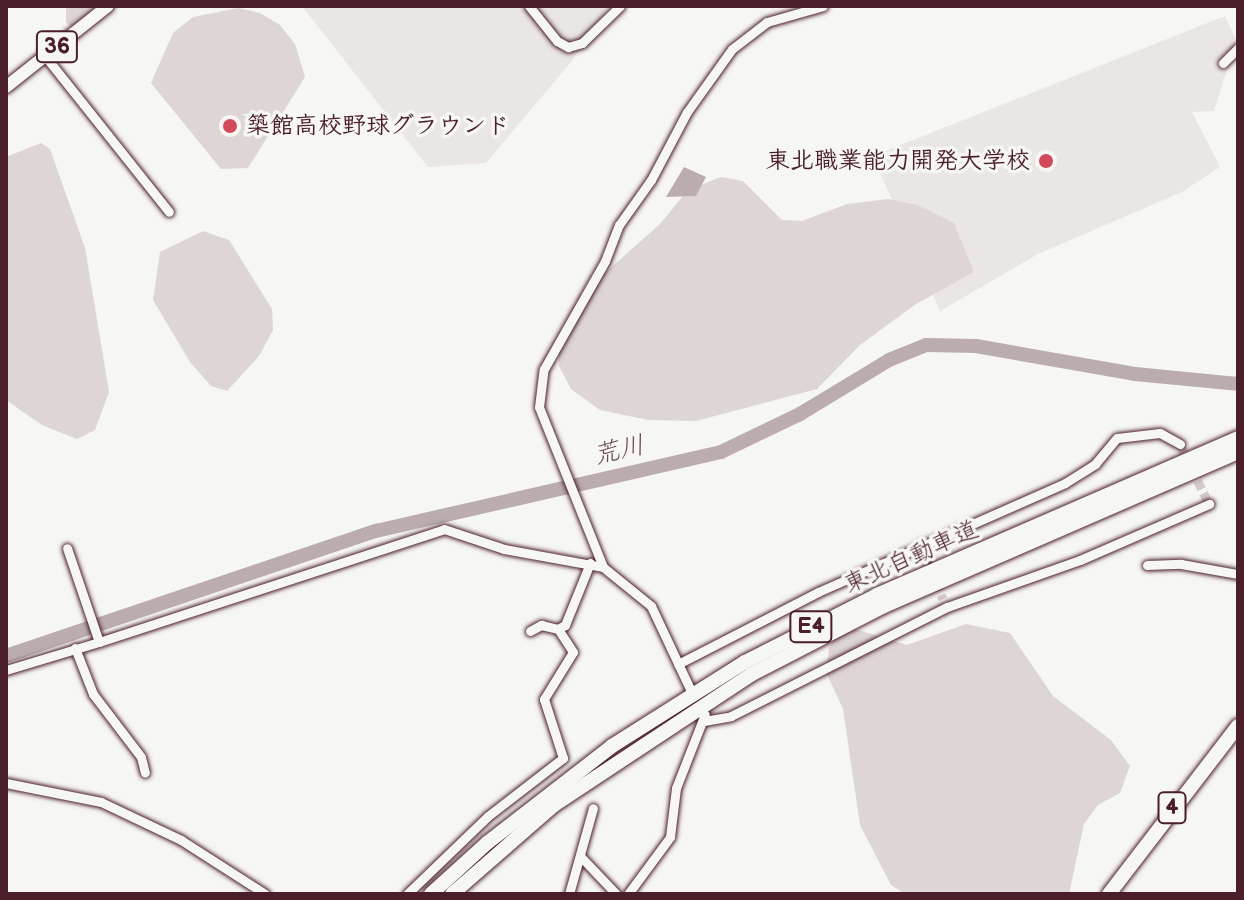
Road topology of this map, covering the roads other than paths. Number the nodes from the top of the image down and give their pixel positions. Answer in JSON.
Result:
{"nodes":[{"id":1,"x":108,"y":6,"type":"edge"},
{"id":2,"x":529,"y":6,"type":"edge"},
{"id":3,"x":620,"y":6,"type":"edge"},
{"id":4,"x":823,"y":6,"type":"edge"},
{"id":5,"x":1238,"y":48,"type":"edge"},
{"id":6,"x":45,"y":56,"type":"junction"},
{"id":7,"x":1223,"y":63,"type":"dead end"},
{"id":8,"x":6,"y":87,"type":"edge"},
{"id":9,"x":169,"y":212,"type":"dead end"},
{"id":10,"x":1238,"y":438,"type":"edge"},
{"id":11,"x":1180,"y":444,"type":"dead end"},
{"id":12,"x":1238,"y":452,"type":"edge"},
{"id":13,"x":1209,"y":504,"type":"dead end"},
{"id":14,"x":922,"y":544,"type":"junction"},
{"id":15,"x":67,"y":548,"type":"dead end"},
{"id":16,"x":926,"y":557,"type":"tunnel mouth"},
{"id":17,"x":590,"y":563,"type":"junction"},
{"id":18,"x":602,"y":564,"type":"junction"},
{"id":19,"x":1147,"y":565,"type":"dead end"},
{"id":20,"x":1238,"y":574,"type":"edge"},
{"id":21,"x":558,"y":629,"type":"junction"},
{"id":22,"x":530,"y":631,"type":"dead end"},
{"id":23,"x":98,"y":640,"type":"junction"},
{"id":24,"x":75,"y":648,"type":"junction"},
{"id":25,"x":678,"y":664,"type":"junction"},
{"id":26,"x":6,"y":670,"type":"edge"},
{"id":27,"x":690,"y":689,"type":"dead end"},
{"id":28,"x":1238,"y":726,"type":"edge"},
{"id":29,"x":145,"y":773,"type":"dead end"},
{"id":30,"x":6,"y":783,"type":"edge"},
{"id":31,"x":593,"y":808,"type":"dead end"},
{"id":32,"x":580,"y":856,"type":"junction"},
{"id":33,"x":265,"y":894,"type":"edge"},
{"id":34,"x":407,"y":894,"type":"edge"},
{"id":35,"x":431,"y":894,"type":"edge"},
{"id":36,"x":452,"y":894,"type":"edge"},
{"id":37,"x":569,"y":894,"type":"edge"},
{"id":38,"x":616,"y":894,"type":"edge"},
{"id":39,"x":628,"y":894,"type":"edge"},
{"id":40,"x":1109,"y":894,"type":"edge"}],
"edges":[{"from":1,"to":6,"type":"main road","number":"36"},
{"from":2,"to":3,"type":"street"},
{"from":4,"to":18,"type":"street"},
{"from":5,"to":7,"type":"street"},
{"from":6,"to":8,"type":"main road","number":"36"},
{"from":6,"to":9,"type":"street"},
{"from":10,"to":35,"type":"highway","name":"東北自動車道","number":"E4"},
{"from":11,"to":14,"type":"street"},
{"from":12,"to":36,"type":"highway","name":"東北自動車道","number":"E4"},
{"from":13,"to":39,"type":"street"},
{"from":14,"to":16,"type":"street"},
{"from":14,"to":25,"type":"street"},
{"from":15,"to":23,"type":"street"},
{"from":17,"to":18,"type":"street"},
{"from":17,"to":21,"type":"street"},
{"from":17,"to":23,"type":"street"},
{"from":18,"to":25,"type":"street"},
{"from":19,"to":20,"type":"street"},
{"from":21,"to":22,"type":"street"},
{"from":21,"to":34,"type":"street"},
{"from":23,"to":24,"type":"street"},
{"from":24,"to":26,"type":"street"},
{"from":24,"to":29,"type":"street"},
{"from":25,"to":27,"type":"street"},
{"from":28,"to":40,"type":"highway","number":"4"},
{"from":30,"to":33,"type":"street"},
{"from":31,"to":32,"type":"street"},
{"from":32,"to":37,"type":"street"},
{"from":32,"to":38,"type":"street"}]}
